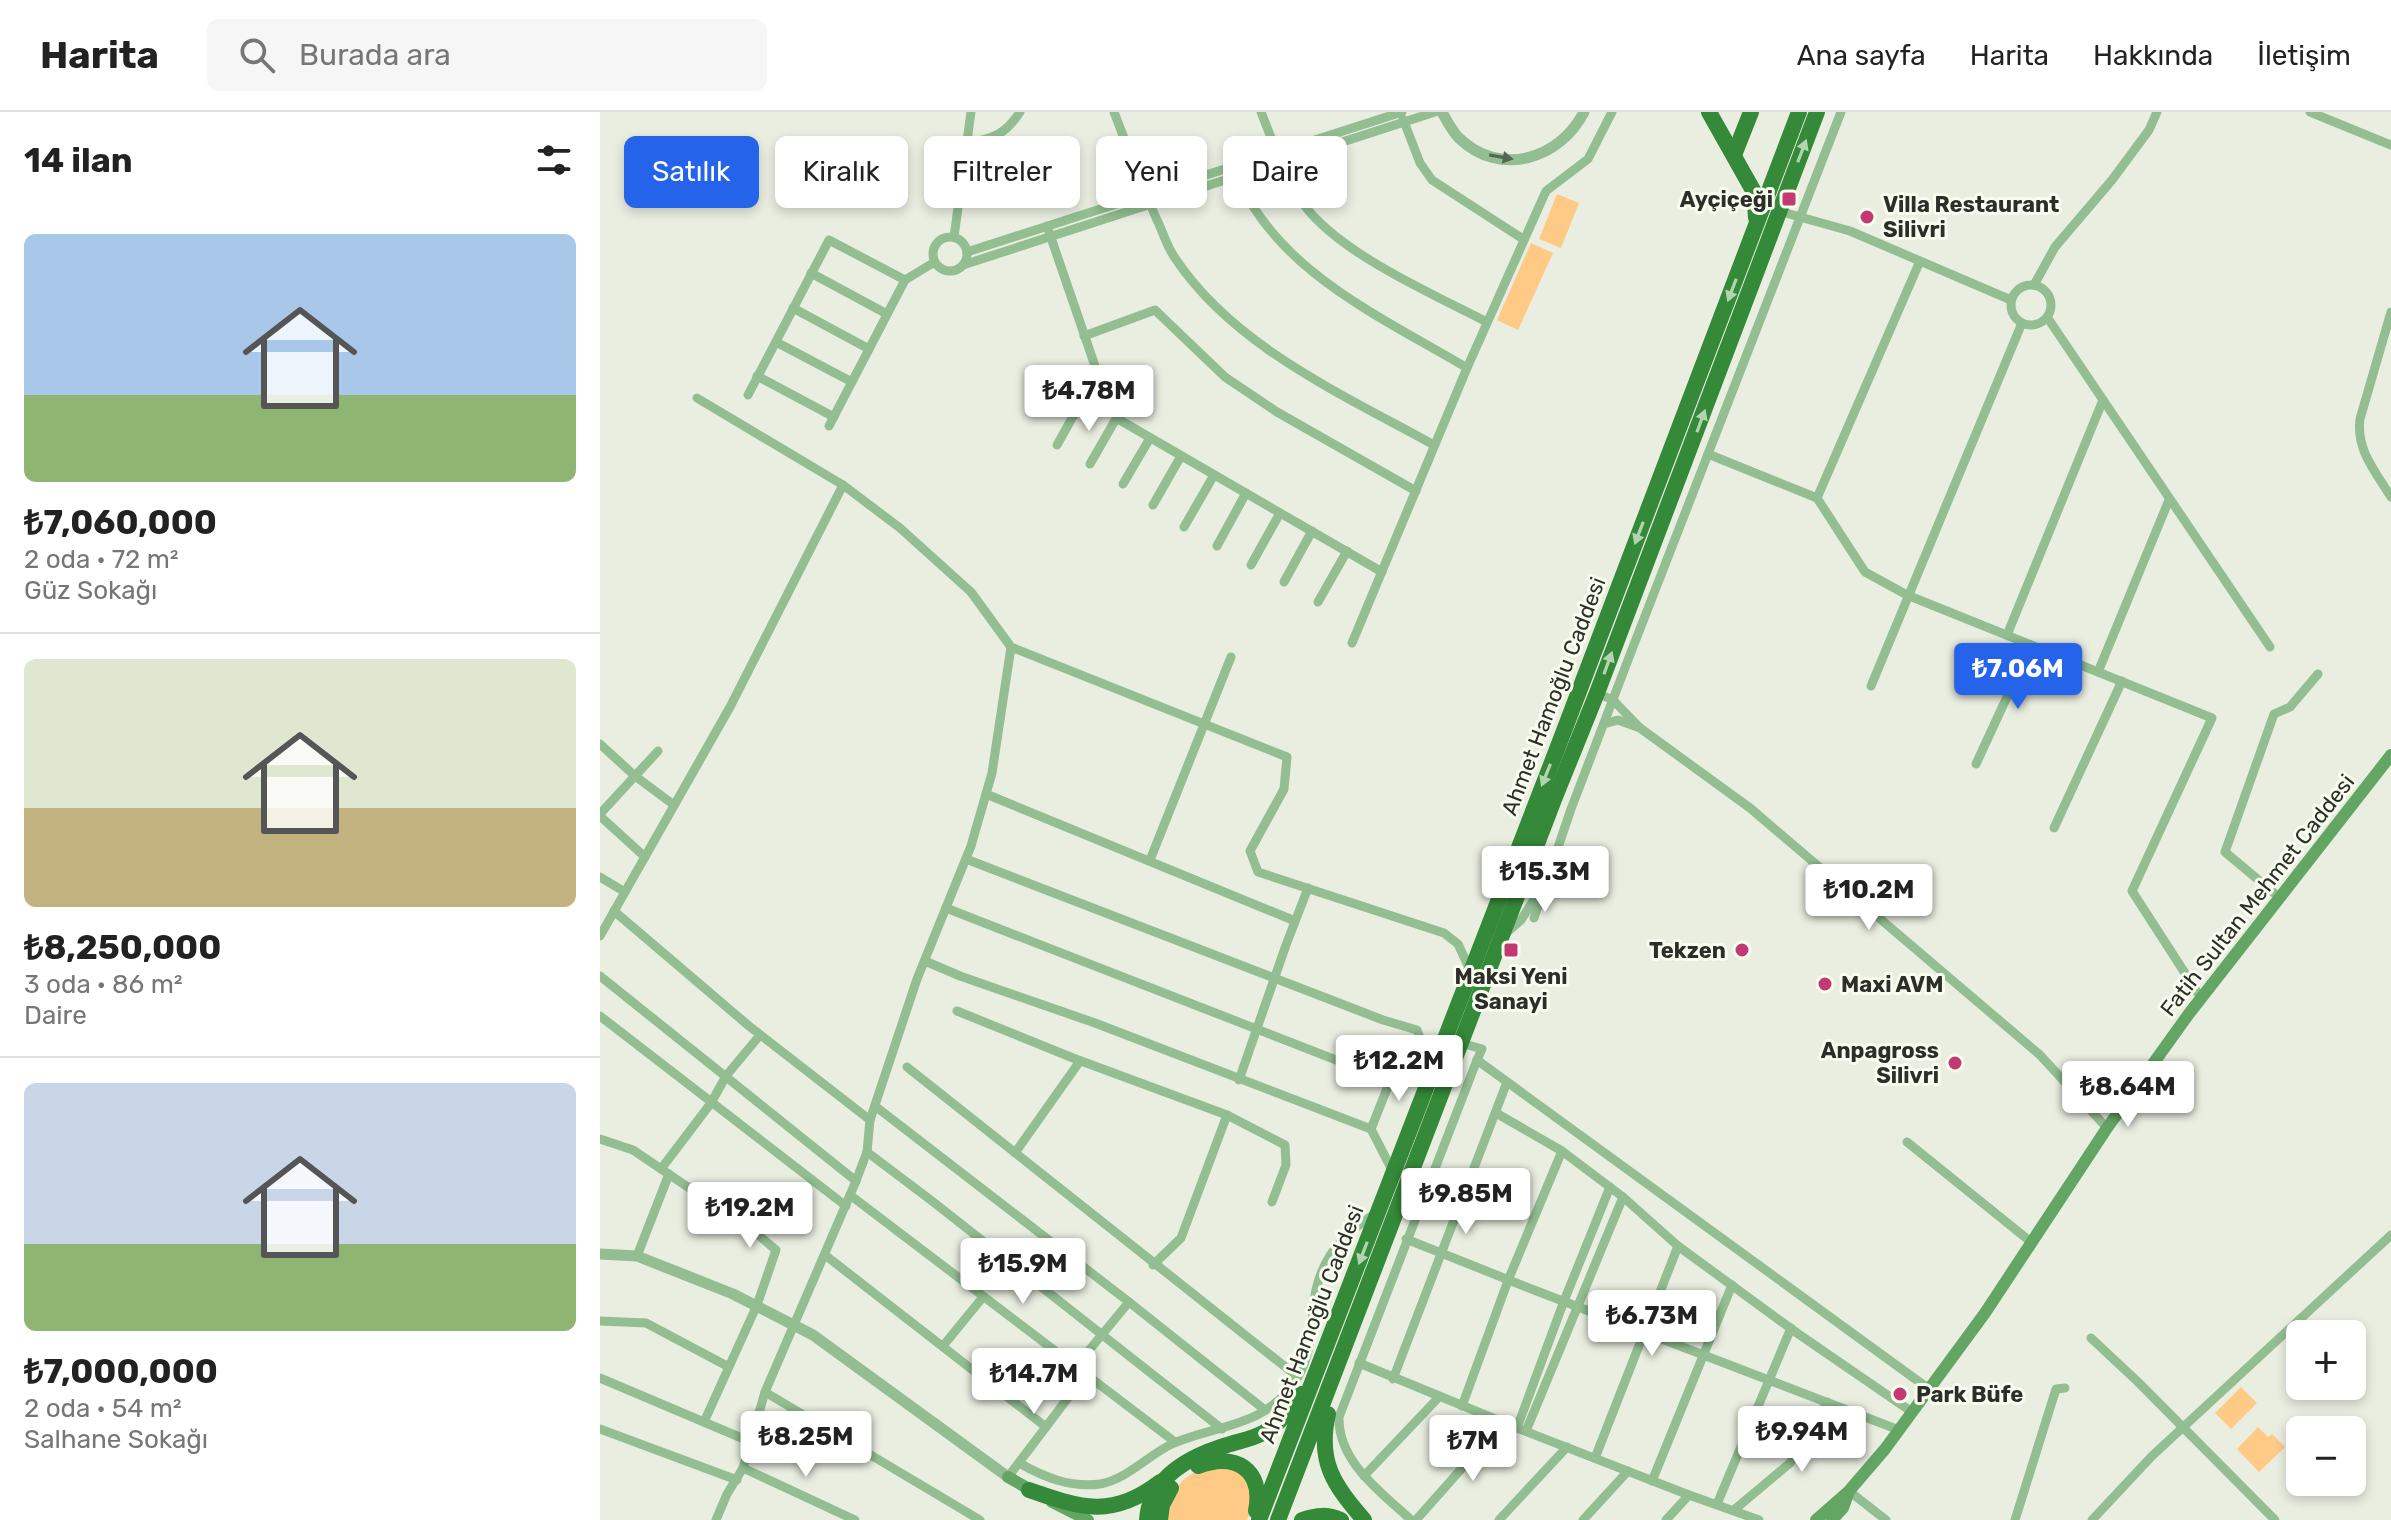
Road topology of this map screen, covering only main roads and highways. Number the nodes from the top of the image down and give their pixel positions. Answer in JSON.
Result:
{"nodes":[{"id":1,"x":1709,"y":112,"type":"edge"},
{"id":2,"x":1751,"y":112,"type":"edge"},
{"id":3,"x":1799,"y":112,"type":"edge"},
{"id":4,"x":1817,"y":112,"type":"edge"},
{"id":5,"x":1734,"y":155,"type":"junction"},
{"id":6,"x":1751,"y":240,"type":"junction"},
{"id":7,"x":2391,"y":755,"type":"edge"},
{"id":8,"x":1329,"y":1340,"type":"junction"},
{"id":9,"x":1341,"y":1359,"type":"junction"},
{"id":10,"x":1167,"y":1476,"type":"junction"},
{"id":11,"x":1008,"y":1477,"type":"road end"},
{"id":12,"x":1029,"y":1490,"type":"junction"},
{"id":13,"x":1849,"y":1491,"type":"junction"},
{"id":14,"x":1086,"y":1519,"type":"edge"},
{"id":15,"x":1147,"y":1520,"type":"edge"},
{"id":16,"x":1160,"y":1520,"type":"edge"},
{"id":17,"x":1256,"y":1520,"type":"edge"},
{"id":18,"x":1278,"y":1520,"type":"edge"},
{"id":19,"x":1302,"y":1520,"type":"edge"},
{"id":20,"x":1341,"y":1520,"type":"edge"},
{"id":21,"x":1364,"y":1520,"type":"edge"},
{"id":22,"x":1816,"y":1520,"type":"edge"},
{"id":23,"x":1832,"y":1520,"type":"edge"}],
"edges":[{"from":1,"to":5,"type":"highway"},
{"from":2,"to":5,"type":"highway"},
{"from":3,"to":6,"type":"highway","name":"Ahmet Hamoğlu Caddesi"},
{"from":9,"to":4,"type":"highway","name":"Ahmet Hamoğlu Caddesi","one_way":true},
{"from":5,"to":6,"type":"highway"},
{"from":6,"to":8,"type":"highway","name":"Ahmet Hamoğlu Caddesi","one_way":true},
{"from":7,"to":13,"type":"main road","name":"Fatih Sultan Mehmet Caddesi"},
{"from":8,"to":10,"type":"highway"},
{"from":8,"to":17,"type":"highway","name":"Ahmet Hamoğlu Caddesi"},
{"from":9,"to":18,"type":"highway","name":"Ahmet Hamoğlu Caddesi"},
{"from":9,"to":21,"type":"highway"},
{"from":10,"to":12,"type":"highway"},
{"from":10,"to":15,"type":"highway"},
{"from":11,"to":12,"type":"main road"},
{"from":12,"to":14,"type":"main road"},
{"from":13,"to":22,"type":"main road","name":"Fatih Sultan Mehmet Caddesi"},
{"from":13,"to":23,"type":"main road","name":"Fatih Sultan Mehmet Caddesi"},
{"from":16,"to":17,"type":"highway"},
{"from":19,"to":20,"type":"highway"}]}
